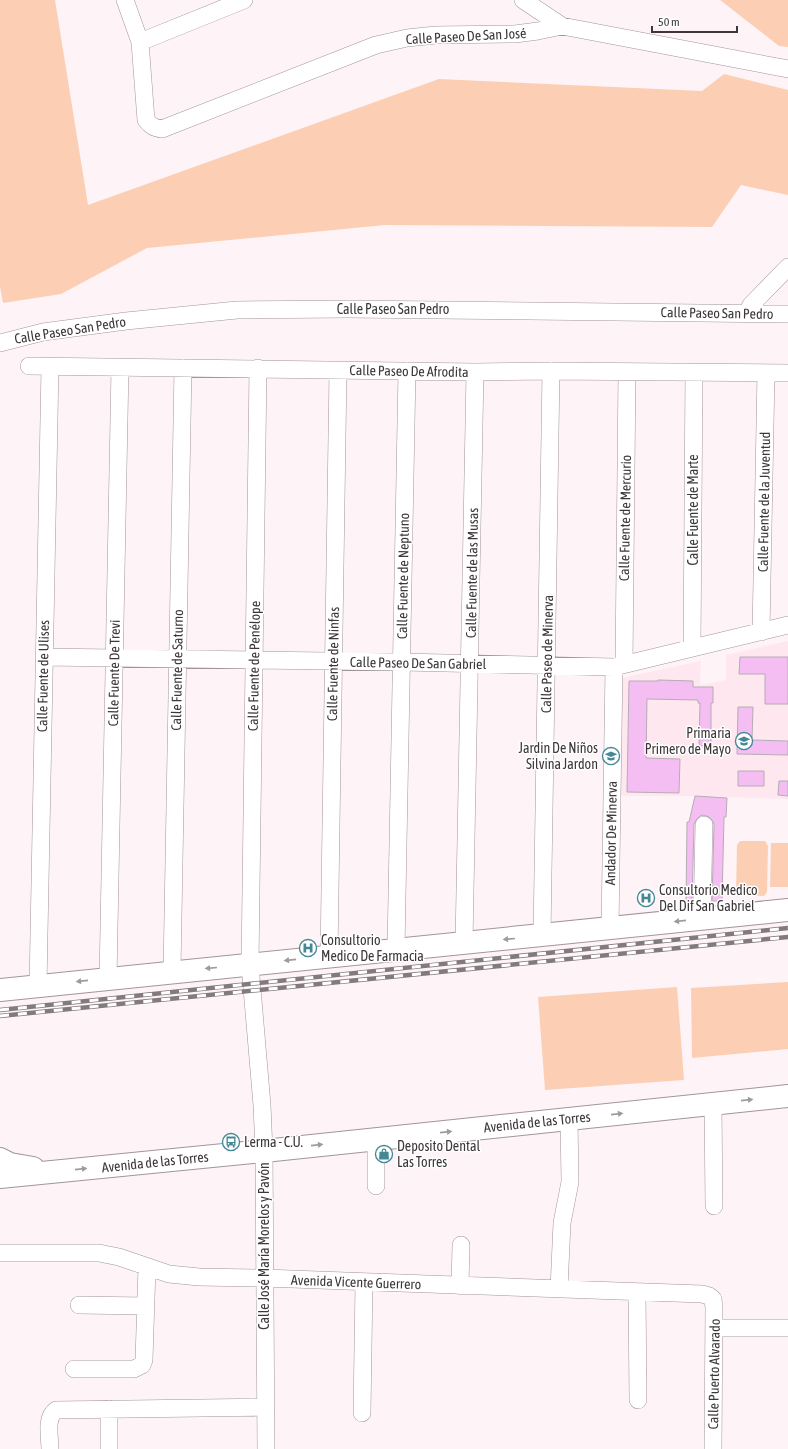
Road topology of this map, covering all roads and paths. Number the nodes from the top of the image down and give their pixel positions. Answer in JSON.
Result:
{"nodes":[{"id":1,"x":125,"y":0,"type":"edge"},
{"id":2,"x":244,"y":0,"type":"edge"},
{"id":3,"x":523,"y":0,"type":"edge"},
{"id":4,"x":562,"y":26,"type":"junction"},
{"id":5,"x":140,"y":42,"type":"junction"},
{"id":6,"x":788,"y":69,"type":"edge"},
{"id":7,"x":788,"y":267,"type":"edge"},
{"id":8,"x":746,"y":313,"type":"junction"},
{"id":9,"x":788,"y":314,"type":"edge"},
{"id":10,"x":0,"y":343,"type":"edge"},
{"id":11,"x":29,"y":366,"type":"dead end"},
{"id":12,"x":50,"y":367,"type":"junction"},
{"id":13,"x":120,"y":368,"type":"junction"},
{"id":14,"x":183,"y":368,"type":"junction"},
{"id":15,"x":258,"y":368,"type":"junction"},
{"id":16,"x":338,"y":371,"type":"junction"},
{"id":17,"x":407,"y":371,"type":"junction"},
{"id":18,"x":551,"y":371,"type":"junction"},
{"id":19,"x":475,"y":372,"type":"junction"},
{"id":20,"x":627,"y":372,"type":"junction"},
{"id":21,"x":694,"y":373,"type":"junction"},
{"id":22,"x":766,"y":373,"type":"junction"},
{"id":23,"x":788,"y":373,"type":"edge"},
{"id":24,"x":788,"y":625,"type":"edge"},
{"id":25,"x":761,"y":632,"type":"junction"},
{"id":26,"x":692,"y":647,"type":"junction"},
{"id":27,"x":44,"y":657,"type":"junction"},
{"id":28,"x":114,"y":658,"type":"junction"},
{"id":29,"x":177,"y":658,"type":"junction"},
{"id":30,"x":254,"y":660,"type":"junction"},
{"id":31,"x":333,"y":661,"type":"junction"},
{"id":32,"x":402,"y":662,"type":"junction"},
{"id":33,"x":470,"y":664,"type":"junction"},
{"id":34,"x":546,"y":666,"type":"junction"},
{"id":35,"x":619,"y":666,"type":"junction"},
{"id":36,"x":704,"y":825,"type":"dead end"},
{"id":37,"x":788,"y":910,"type":"edge"},
{"id":38,"x":702,"y":919,"type":"junction"},
{"id":39,"x":610,"y":928,"type":"junction"},
{"id":40,"x":542,"y":936,"type":"junction"},
{"id":41,"x":464,"y":942,"type":"junction"},
{"id":42,"x":396,"y":950,"type":"junction"},
{"id":43,"x":329,"y":956,"type":"junction"},
{"id":44,"x":250,"y":965,"type":"junction"},
{"id":45,"x":172,"y":971,"type":"junction"},
{"id":46,"x":108,"y":979,"type":"junction"},
{"id":47,"x":38,"y":986,"type":"junction"},
{"id":48,"x":1,"y":990,"type":"edge"},
{"id":49,"x":788,"y":1096,"type":"edge"},
{"id":50,"x":713,"y":1104,"type":"junction"},
{"id":51,"x":569,"y":1119,"type":"junction"},
{"id":52,"x":376,"y":1139,"type":"junction"},
{"id":53,"x":264,"y":1151,"type":"junction"},
{"id":54,"x":0,"y":1159,"type":"edge"},
{"id":55,"x":55,"y":1171,"type":"junction"},
{"id":56,"x":0,"y":1177,"type":"edge"},
{"id":57,"x":376,"y":1186,"type":"dead end"},
{"id":58,"x":714,"y":1206,"type":"dead end"},
{"id":59,"x":461,"y":1245,"type":"dead end"},
{"id":60,"x":0,"y":1253,"type":"edge"},
{"id":61,"x":147,"y":1267,"type":"junction"},
{"id":62,"x":264,"y":1278,"type":"junction"},
{"id":63,"x":364,"y":1283,"type":"junction"},
{"id":64,"x":460,"y":1286,"type":"junction"},
{"id":65,"x":558,"y":1289,"type":"junction"},
{"id":66,"x":637,"y":1292,"type":"junction"},
{"id":67,"x":713,"y":1299,"type":"joint"},
{"id":68,"x":79,"y":1305,"type":"dead end"},
{"id":69,"x":146,"y":1306,"type":"junction"},
{"id":70,"x":714,"y":1328,"type":"junction"},
{"id":71,"x":788,"y":1328,"type":"edge"},
{"id":72,"x":74,"y":1369,"type":"dead end"},
{"id":73,"x":638,"y":1400,"type":"dead end"},
{"id":74,"x":265,"y":1407,"type":"junction"},
{"id":75,"x":109,"y":1409,"type":"junction"},
{"id":76,"x":362,"y":1413,"type":"dead end"},
{"id":77,"x":50,"y":1449,"type":"edge"},
{"id":78,"x":110,"y":1449,"type":"edge"},
{"id":79,"x":266,"y":1449,"type":"edge"},
{"id":80,"x":713,"y":1449,"type":"edge"}],
"edges":[{"from":1,"to":5,"type":"street"},
{"from":2,"to":5,"type":"street"},
{"from":3,"to":4,"type":"street"},
{"from":4,"to":5,"type":"street","name":"Calle Paseo De San José"},
{"from":4,"to":6,"type":"street","name":"Calle Paseo De San José"},
{"from":7,"to":8,"type":"street"},
{"from":8,"to":9,"type":"street","name":"Calle Paseo San Pedro"},
{"from":8,"to":10,"type":"street","name":"Calle Paseo San Pedro"},
{"from":11,"to":12,"type":"street","name":"Calle Paseo De Afrodita"},
{"from":12,"to":13,"type":"street","name":"Calle Paseo De Afrodita"},
{"from":12,"to":27,"type":"street","name":"Calle Fuente de Ulises"},
{"from":13,"to":14,"type":"street","name":"Calle Paseo De Afrodita"},
{"from":13,"to":28,"type":"street","name":"Calle Fuente De Trevi"},
{"from":14,"to":15,"type":"street","name":"Calle Paseo De Afrodita"},
{"from":14,"to":29,"type":"street","name":"Calle Fuente de Saturno"},
{"from":15,"to":16,"type":"street","name":"Calle Paseo De Afrodita"},
{"from":15,"to":30,"type":"street","name":"Calle Fuente de Penélope"},
{"from":16,"to":17,"type":"street","name":"Calle Paseo De Afrodita"},
{"from":16,"to":31,"type":"street","name":"Calle Fuente de Ninfas"},
{"from":17,"to":19,"type":"street","name":"Calle Paseo De Afrodita"},
{"from":17,"to":32,"type":"street","name":"Calle Fuente de Neptuno"},
{"from":18,"to":19,"type":"street","name":"Calle Paseo De Afrodita"},
{"from":18,"to":20,"type":"street","name":"Calle Paseo De Afrodita"},
{"from":18,"to":34,"type":"street","name":"Calle Paseo de Minerva"},
{"from":19,"to":33,"type":"street","name":"Calle Fuente de las Musas"},
{"from":20,"to":21,"type":"street","name":"Calle Paseo De Afrodita"},
{"from":20,"to":35,"type":"street","name":"Calle Fuente de Mercurio"},
{"from":21,"to":22,"type":"street","name":"Calle Paseo De Afrodita"},
{"from":21,"to":26,"type":"street","name":"Calle Fuente de Marte"},
{"from":22,"to":23,"type":"street","name":"Calle Paseo De Afrodita"},
{"from":22,"to":25,"type":"street","name":"Calle Fuente de la Juventud"},
{"from":24,"to":25,"type":"street","name":"Calle Paseo De San Gabriel"},
{"from":25,"to":26,"type":"street","name":"Calle Paseo De San Gabriel"},
{"from":26,"to":35,"type":"street","name":"Calle Paseo De San Gabriel"},
{"from":27,"to":28,"type":"street","name":"Calle Paseo De San Gabriel"},
{"from":27,"to":47,"type":"street","name":"Calle Fuente de Ulises"},
{"from":28,"to":29,"type":"street","name":"Calle Paseo De San Gabriel"},
{"from":28,"to":46,"type":"street","name":"Calle Fuente De Trevi"},
{"from":29,"to":30,"type":"street","name":"Calle Paseo De San Gabriel"},
{"from":29,"to":45,"type":"street","name":"Calle Fuente de Saturno"},
{"from":30,"to":31,"type":"street","name":"Calle Paseo De San Gabriel"},
{"from":30,"to":44,"type":"street","name":"Calle Fuente de Penélope"},
{"from":31,"to":32,"type":"street","name":"Calle Paseo De San Gabriel"},
{"from":31,"to":43,"type":"street","name":"Calle Fuente de Ninfas"},
{"from":32,"to":33,"type":"street","name":"Calle Paseo De San Gabriel"},
{"from":32,"to":42,"type":"street","name":"Calle Fuente de Neptuno"},
{"from":33,"to":34,"type":"street","name":"Calle Paseo De San Gabriel"},
{"from":33,"to":41,"type":"street","name":"Calle Fuente de las Musas"},
{"from":34,"to":35,"type":"street","name":"Calle Paseo De San Gabriel"},
{"from":34,"to":40,"type":"street","name":"Calle Paseo de Minerva"},
{"from":35,"to":39,"type":"street","name":"Andador De Minerva"},
{"from":36,"to":38,"type":"street"},
{"from":37,"to":38,"type":"main road"},
{"from":38,"to":39,"type":"main road","one_way":true},
{"from":39,"to":40,"type":"main road"},
{"from":40,"to":41,"type":"main road","one_way":true},
{"from":41,"to":42,"type":"main road"},
{"from":42,"to":43,"type":"main road"},
{"from":43,"to":44,"type":"main road","one_way":true},
{"from":44,"to":45,"type":"main road","one_way":true},
{"from":44,"to":53,"type":"street","name":"Calle José María Morelos y Pavón"},
{"from":45,"to":46,"type":"main road"},
{"from":46,"to":47,"type":"main road","one_way":true},
{"from":47,"to":48,"type":"main road"},
{"from":50,"to":49,"type":"main road","name":"Avenida de las Torres","one_way":true},
{"from":51,"to":50,"type":"main road","name":"Avenida de las Torres","one_way":true},
{"from":50,"to":58,"type":"street"},
{"from":52,"to":51,"type":"main road","name":"Avenida de las Torres","one_way":true},
{"from":51,"to":65,"type":"street"},
{"from":53,"to":52,"type":"main road","name":"Avenida de las Torres","one_way":true},
{"from":52,"to":57,"type":"street"},
{"from":55,"to":53,"type":"main road","name":"Avenida de las Torres","one_way":true},
{"from":53,"to":62,"type":"street","name":"Calle José María Morelos y Pavón"},
{"from":54,"to":55,"type":"main road"},
{"from":55,"to":56,"type":"main road","name":"Avenida de las Torres"},
{"from":59,"to":64,"type":"street"},
{"from":60,"to":61,"type":"street","name":"Avenida Vicente Guerrero"},
{"from":61,"to":62,"type":"street","name":"Avenida Vicente Guerrero"},
{"from":61,"to":69,"type":"street"},
{"from":62,"to":63,"type":"street","name":"Avenida Vicente Guerrero"},
{"from":62,"to":74,"type":"street","name":"Calle José María Morelos y Pavón"},
{"from":63,"to":64,"type":"street","name":"Avenida Vicente Guerrero"},
{"from":63,"to":76,"type":"street"},
{"from":64,"to":65,"type":"street","name":"Avenida Vicente Guerrero"},
{"from":65,"to":66,"type":"street","name":"Avenida Vicente Guerrero"},
{"from":66,"to":67,"type":"street","name":"Avenida Vicente Guerrero"},
{"from":66,"to":73,"type":"street"},
{"from":67,"to":70,"type":"street","name":"Calle Puerto Alvarado"},
{"from":68,"to":69,"type":"street"},
{"from":69,"to":72,"type":"street"},
{"from":70,"to":71,"type":"street"},
{"from":70,"to":80,"type":"street","name":"Calle Puerto Alvarado"},
{"from":74,"to":75,"type":"street"},
{"from":74,"to":79,"type":"street","name":"Calle José María Morelos y Pavón"},
{"from":75,"to":77,"type":"street"},
{"from":75,"to":78,"type":"street"}]}
